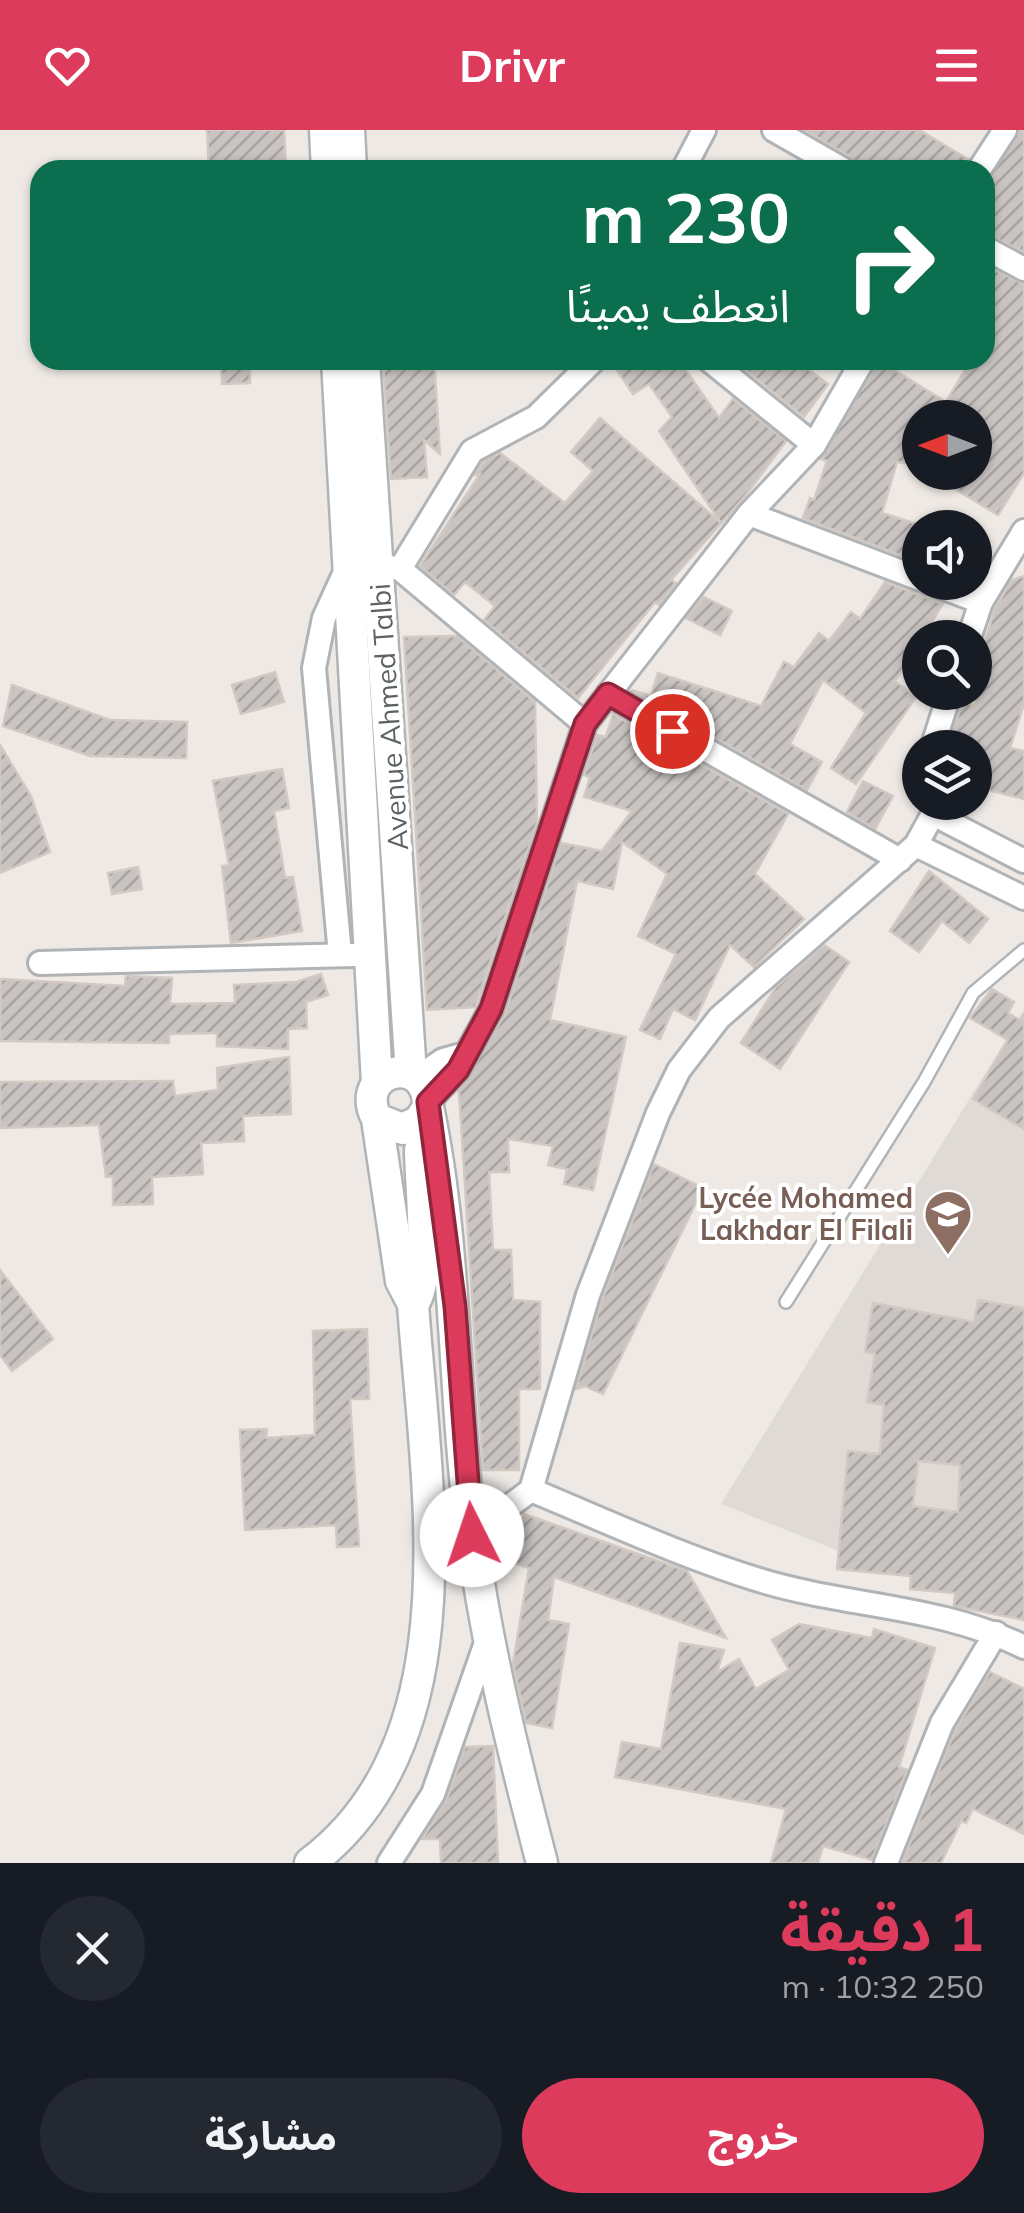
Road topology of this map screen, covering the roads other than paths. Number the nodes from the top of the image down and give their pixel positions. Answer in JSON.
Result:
{"nodes":[{"id":1,"x":325,"y":130,"type":"edge"},
{"id":2,"x":349,"y":130,"type":"edge"},
{"id":3,"x":704,"y":130,"type":"edge"},
{"id":4,"x":774,"y":130,"type":"edge"},
{"id":5,"x":1004,"y":130,"type":"edge"},
{"id":6,"x":326,"y":160,"type":"edge"},
{"id":7,"x":350,"y":160,"type":"edge"},
{"id":8,"x":688,"y":160,"type":"edge"},
{"id":9,"x":826,"y":160,"type":"edge"},
{"id":10,"x":984,"y":160,"type":"edge"},
{"id":11,"x":995,"y":253,"type":"edge"},
{"id":12,"x":1024,"y":269,"type":"edge"},
{"id":13,"x":337,"y":370,"type":"edge"},
{"id":14,"x":365,"y":370,"type":"edge"},
{"id":15,"x":584,"y":370,"type":"edge"},
{"id":16,"x":721,"y":370,"type":"edge"},
{"id":17,"x":857,"y":370,"type":"edge"},
{"id":18,"x":814,"y":445,"type":"junction"},
{"id":19,"x":749,"y":514,"type":"junction"},
{"id":20,"x":1024,"y":531,"type":"edge"},
{"id":21,"x":347,"y":567,"type":"junction"},
{"id":22,"x":390,"y":567,"type":"junction"},
{"id":23,"x":902,"y":572,"type":"edge"},
{"id":24,"x":975,"y":600,"type":"edge"},
{"id":25,"x":980,"y":602,"type":"junction"},
{"id":26,"x":974,"y":620,"type":"edge"},
{"id":27,"x":608,"y":694,"type":"junction"},
{"id":28,"x":585,"y":724,"type":"junction"},
{"id":29,"x":926,"y":820,"type":"edge"},
{"id":30,"x":953,"y":820,"type":"edge"},
{"id":31,"x":908,"y":853,"type":"junction"},
{"id":32,"x":1024,"y":861,"type":"edge"},
{"id":33,"x":1024,"y":898,"type":"edge"},
{"id":34,"x":1024,"y":950,"type":"edge"},
{"id":35,"x":372,"y":954,"type":"junction"},
{"id":36,"x":340,"y":956,"type":"junction"},
{"id":37,"x":40,"y":962,"type":"dead end"},
{"id":38,"x":377,"y":1083,"type":"junction"},
{"id":39,"x":421,"y":1096,"type":"junction"},
{"id":40,"x":378,"y":1119,"type":"junction"},
{"id":41,"x":786,"y":1302,"type":"dead end"},
{"id":42,"x":413,"y":1304,"type":"junction"},
{"id":43,"x":532,"y":1490,"type":"junction"},
{"id":44,"x":472,"y":1535,"type":"junction"},
{"id":45,"x":996,"y":1632,"type":"junction"},
{"id":46,"x":487,"y":1640,"type":"junction"},
{"id":47,"x":1024,"y":1647,"type":"edge"},
{"id":48,"x":310,"y":1863,"type":"edge"},
{"id":49,"x":389,"y":1863,"type":"edge"},
{"id":50,"x":542,"y":1863,"type":"edge"},
{"id":51,"x":886,"y":1863,"type":"edge"}],
"edges":[{"from":1,"to":6,"type":"main road"},
{"from":2,"to":7,"type":"main road"},
{"from":3,"to":8,"type":"street"},
{"from":4,"to":9,"type":"street"},
{"from":5,"to":10,"type":"street"},
{"from":11,"to":12,"type":"street"},
{"from":13,"to":21,"type":"main road"},
{"from":14,"to":22,"type":"main road","name":"Avenue Ahmed Talbi"},
{"from":15,"to":22,"type":"street"},
{"from":16,"to":18,"type":"street"},
{"from":17,"to":18,"type":"street"},
{"from":18,"to":19,"type":"street"},
{"from":19,"to":23,"type":"street"},
{"from":19,"to":27,"type":"street"},
{"from":20,"to":25,"type":"street"},
{"from":21,"to":35,"type":"main road"},
{"from":21,"to":36,"type":"street"},
{"from":22,"to":28,"type":"street"},
{"from":22,"to":39,"type":"main road","name":"Avenue Ahmed Talbi"},
{"from":24,"to":25,"type":"street"},
{"from":25,"to":26,"type":"street"},
{"from":27,"to":28,"type":"street"},
{"from":27,"to":31,"type":"street"},
{"from":28,"to":39,"type":"street"},
{"from":29,"to":31,"type":"street"},
{"from":30,"to":32,"type":"street"},
{"from":31,"to":33,"type":"street"},
{"from":31,"to":43,"type":"street"},
{"from":34,"to":41,"type":"lane"},
{"from":35,"to":36,"type":"street"},
{"from":35,"to":38,"type":"main road"},
{"from":36,"to":37,"type":"street"},
{"from":38,"to":39,"type":"main road"},
{"from":38,"to":40,"type":"main road"},
{"from":39,"to":40,"type":"main road"},
{"from":39,"to":42,"type":"main road"},
{"from":39,"to":44,"type":"main road"},
{"from":40,"to":42,"type":"main road"},
{"from":42,"to":48,"type":"main road"},
{"from":43,"to":44,"type":"street"},
{"from":43,"to":45,"type":"street"},
{"from":44,"to":46,"type":"main road"},
{"from":45,"to":47,"type":"street"},
{"from":45,"to":51,"type":"street"},
{"from":46,"to":49,"type":"street"},
{"from":46,"to":50,"type":"main road"}]}
